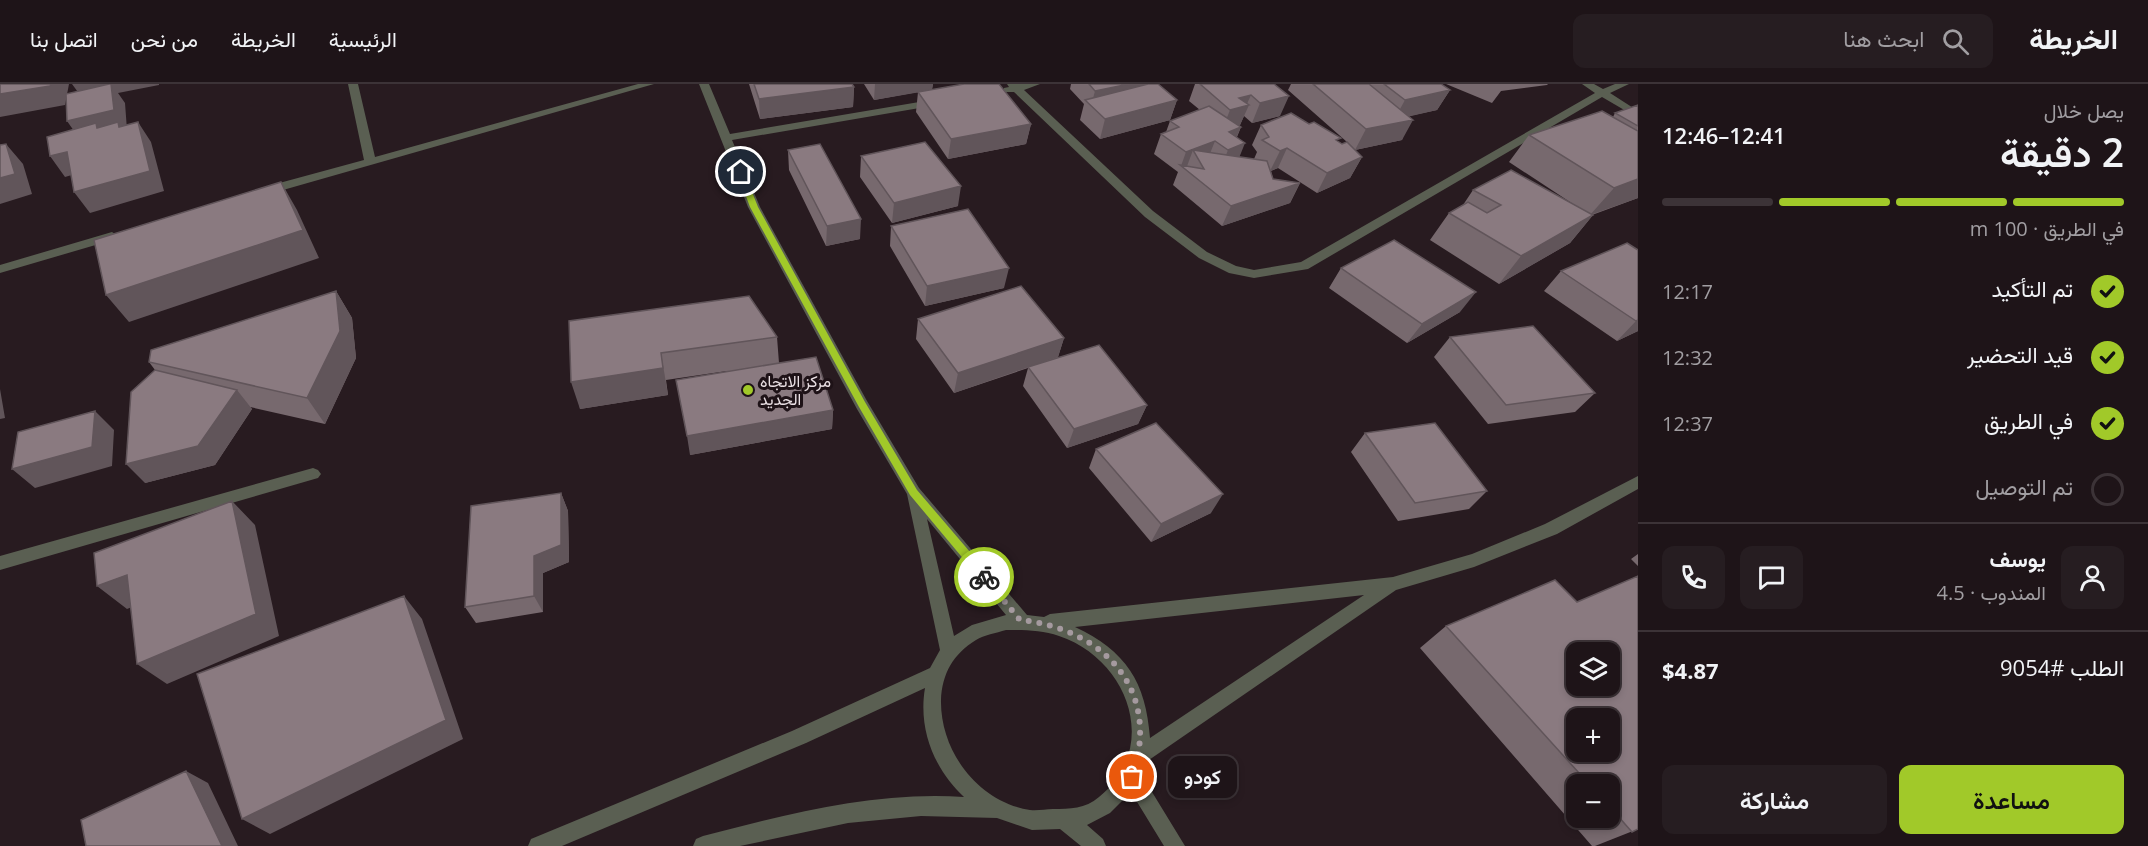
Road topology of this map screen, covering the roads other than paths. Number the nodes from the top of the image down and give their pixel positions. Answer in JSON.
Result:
{"nodes":[{"id":1,"x":353,"y":84,"type":"edge"},
{"id":2,"x":649,"y":84,"type":"edge"},
{"id":3,"x":704,"y":84,"type":"edge"},
{"id":4,"x":1035,"y":84,"type":"edge"},
{"id":5,"x":1587,"y":84,"type":"edge"},
{"id":6,"x":1624,"y":84,"type":"edge"},
{"id":7,"x":1014,"y":86,"type":"edge"},
{"id":8,"x":993,"y":92,"type":"edge"},
{"id":9,"x":1602,"y":93,"type":"junction"},
{"id":10,"x":946,"y":100,"type":"edge"},
{"id":11,"x":1638,"y":115,"type":"edge"},
{"id":12,"x":727,"y":138,"type":"junction"},
{"id":13,"x":370,"y":161,"type":"junction"},
{"id":14,"x":248,"y":196,"type":"edge"},
{"id":15,"x":124,"y":232,"type":"edge"},
{"id":16,"x":0,"y":269,"type":"edge"},
{"id":17,"x":313,"y":474,"type":"dead end"},
{"id":18,"x":1638,"y":482,"type":"edge"},
{"id":19,"x":914,"y":492,"type":"junction"},
{"id":20,"x":0,"y":563,"type":"edge"},
{"id":21,"x":1393,"y":584,"type":"junction"},
{"id":22,"x":1020,"y":620,"type":"junction"},
{"id":23,"x":1045,"y":622,"type":"junction"},
{"id":24,"x":949,"y":652,"type":"junction"},
{"id":25,"x":936,"y":674,"type":"junction"},
{"id":26,"x":1139,"y":756,"type":"junction"},
{"id":27,"x":1132,"y":777,"type":"junction"},
{"id":28,"x":998,"y":809,"type":"junction"},
{"id":29,"x":1064,"y":820,"type":"junction"},
{"id":30,"x":538,"y":846,"type":"edge"},
{"id":31,"x":703,"y":846,"type":"edge"},
{"id":32,"x":1096,"y":846,"type":"edge"},
{"id":33,"x":1175,"y":846,"type":"edge"}],
"edges":[{"from":1,"to":13,"type":"street"},
{"from":2,"to":13,"type":"street"},
{"from":3,"to":12,"type":"street"},
{"from":4,"to":7,"type":"street"},
{"from":5,"to":9,"type":"street"},
{"from":6,"to":9,"type":"street"},
{"from":7,"to":8,"type":"street"},
{"from":7,"to":9,"type":"street"},
{"from":9,"to":11,"type":"street"},
{"from":10,"to":12,"type":"street"},
{"from":12,"to":19,"type":"street"},
{"from":13,"to":14,"type":"street"},
{"from":15,"to":16,"type":"street"},
{"from":17,"to":20,"type":"street"},
{"from":18,"to":21,"type":"street"},
{"from":19,"to":22,"type":"street"},
{"from":19,"to":24,"type":"street"},
{"from":21,"to":23,"type":"street"},
{"from":21,"to":26,"type":"street"},
{"from":22,"to":23,"type":"street"},
{"from":22,"to":24,"type":"street"},
{"from":23,"to":26,"type":"street"},
{"from":24,"to":25,"type":"street"},
{"from":25,"to":28,"type":"street"},
{"from":25,"to":30,"type":"street"},
{"from":26,"to":27,"type":"street"},
{"from":27,"to":29,"type":"street"},
{"from":27,"to":33,"type":"street"},
{"from":28,"to":29,"type":"street"},
{"from":28,"to":31,"type":"street"},
{"from":29,"to":32,"type":"street"}]}
